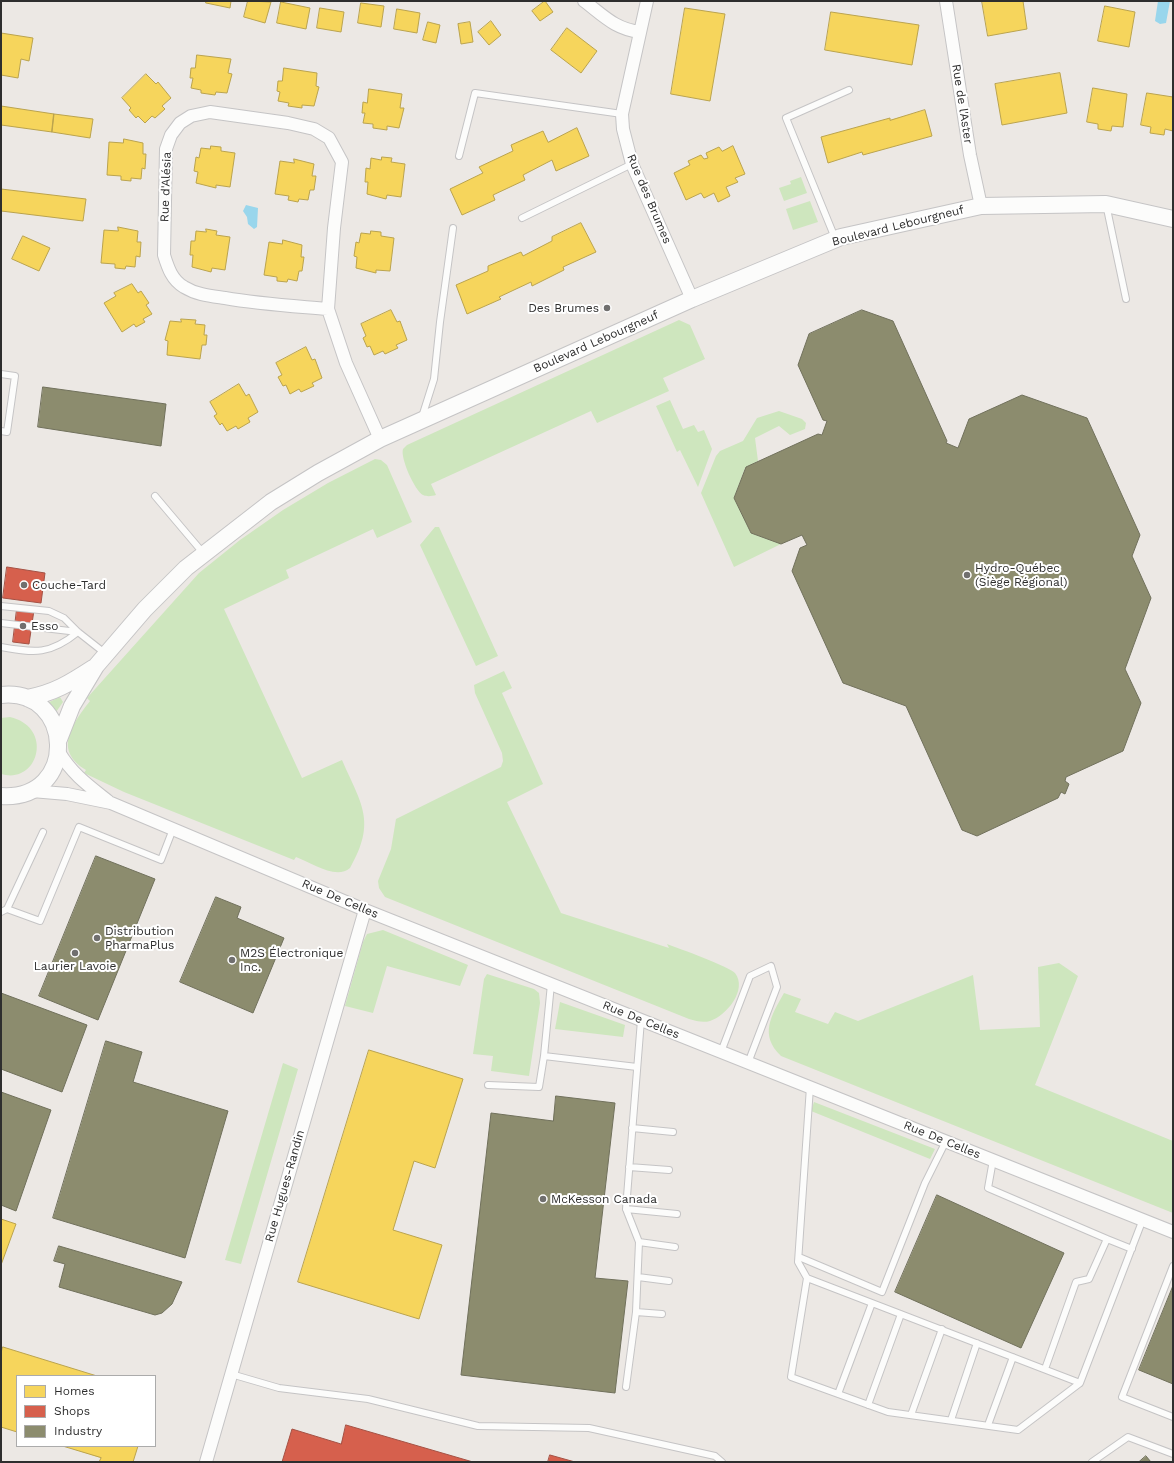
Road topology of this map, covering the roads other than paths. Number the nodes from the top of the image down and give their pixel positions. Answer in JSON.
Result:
{"nodes":[{"id":1,"x":584,"y":1,"type":"edge"},
{"id":2,"x":647,"y":1,"type":"edge"},
{"id":3,"x":946,"y":1,"type":"edge"},
{"id":4,"x":640,"y":32,"type":"junction"},
{"id":5,"x":849,"y":90,"type":"dead end"},
{"id":6,"x":622,"y":114,"type":"junction"},
{"id":7,"x":458,"y":156,"type":"dead end"},
{"id":8,"x":632,"y":164,"type":"junction"},
{"id":9,"x":1106,"y":204,"type":"junction"},
{"id":10,"x":981,"y":206,"type":"junction"},
{"id":11,"x":522,"y":218,"type":"dead end"},
{"id":12,"x":1173,"y":220,"type":"edge"},
{"id":13,"x":454,"y":228,"type":"dead end"},
{"id":14,"x":836,"y":240,"type":"junction"},
{"id":15,"x":692,"y":299,"type":"junction"},
{"id":16,"x":1126,"y":299,"type":"dead end"},
{"id":17,"x":328,"y":309,"type":"junction"},
{"id":18,"x":1,"y":374,"type":"edge"},
{"id":19,"x":421,"y":421,"type":"junction"},
{"id":20,"x":1,"y":431,"type":"edge"},
{"id":21,"x":380,"y":439,"type":"junction"},
{"id":22,"x":155,"y":496,"type":"dead end"},
{"id":23,"x":204,"y":554,"type":"junction"},
{"id":24,"x":1,"y":606,"type":"edge"},
{"id":25,"x":1,"y":623,"type":"edge"},
{"id":26,"x":78,"y":632,"type":"junction"},
{"id":27,"x":1,"y":647,"type":"edge"},
{"id":28,"x":101,"y":660,"type":"junction"},
{"id":29,"x":1,"y":695,"type":"edge"},
{"id":30,"x":27,"y":698,"type":"junction"},
{"id":31,"x":59,"y":746,"type":"junction"},
{"id":32,"x":32,"y":791,"type":"junction"},
{"id":33,"x":5,"y":798,"type":"edge"},
{"id":34,"x":111,"y":803,"type":"junction"},
{"id":35,"x":173,"y":829,"type":"junction"},
{"id":36,"x":43,"y":832,"type":"dead end"},
{"id":37,"x":365,"y":910,"type":"junction"},
{"id":38,"x":4,"y":911,"type":"edge"},
{"id":39,"x":551,"y":984,"type":"junction"},
{"id":40,"x":641,"y":1020,"type":"junction"},
{"id":41,"x":721,"y":1052,"type":"junction"},
{"id":42,"x":544,"y":1056,"type":"junction"},
{"id":43,"x":748,"y":1062,"type":"junction"},
{"id":44,"x":637,"y":1067,"type":"junction"},
{"id":45,"x":488,"y":1084,"type":"dead end"},
{"id":46,"x":810,"y":1087,"type":"junction"},
{"id":47,"x":632,"y":1128,"type":"junction"},
{"id":48,"x":673,"y":1132,"type":"dead end"},
{"id":49,"x":946,"y":1141,"type":"junction"},
{"id":50,"x":993,"y":1160,"type":"junction"},
{"id":51,"x":629,"y":1167,"type":"junction"},
{"id":52,"x":670,"y":1170,"type":"dead end"},
{"id":53,"x":626,"y":1209,"type":"junction"},
{"id":54,"x":677,"y":1214,"type":"dead end"},
{"id":55,"x":1143,"y":1219,"type":"junction"},
{"id":56,"x":1173,"y":1232,"type":"edge"},
{"id":57,"x":1107,"y":1239,"type":"junction"},
{"id":58,"x":639,"y":1242,"type":"junction"},
{"id":59,"x":675,"y":1247,"type":"dead end"},
{"id":60,"x":1132,"y":1249,"type":"junction"},
{"id":61,"x":799,"y":1256,"type":"junction"},
{"id":62,"x":1173,"y":1266,"type":"edge"},
{"id":63,"x":638,"y":1277,"type":"junction"},
{"id":64,"x":807,"y":1278,"type":"junction"},
{"id":65,"x":669,"y":1281,"type":"dead end"},
{"id":66,"x":872,"y":1303,"type":"junction"},
{"id":67,"x":636,"y":1312,"type":"junction"},
{"id":68,"x":662,"y":1314,"type":"dead end"},
{"id":69,"x":901,"y":1314,"type":"junction"},
{"id":70,"x":942,"y":1329,"type":"junction"},
{"id":71,"x":977,"y":1343,"type":"junction"},
{"id":72,"x":1013,"y":1357,"type":"junction"},
{"id":73,"x":1045,"y":1369,"type":"junction"},
{"id":74,"x":231,"y":1374,"type":"junction"},
{"id":75,"x":1080,"y":1383,"type":"junction"},
{"id":76,"x":626,"y":1387,"type":"dead end"},
{"id":77,"x":838,"y":1394,"type":"junction"},
{"id":78,"x":868,"y":1405,"type":"junction"},
{"id":79,"x":911,"y":1415,"type":"junction"},
{"id":80,"x":1173,"y":1417,"type":"edge"},
{"id":81,"x":951,"y":1420,"type":"junction"},
{"id":82,"x":988,"y":1426,"type":"junction"},
{"id":83,"x":1173,"y":1454,"type":"edge"},
{"id":84,"x":206,"y":1462,"type":"edge"},
{"id":85,"x":722,"y":1462,"type":"edge"},
{"id":86,"x":1092,"y":1462,"type":"edge"}],
"edges":[{"from":1,"to":4,"type":"street"},
{"from":2,"to":4,"type":"street","name":"Rue des Brumes"},
{"from":3,"to":10,"type":"street","name":"Rue de l'Aster"},
{"from":4,"to":6,"type":"street","name":"Rue des Brumes"},
{"from":5,"to":14,"type":"lane"},
{"from":6,"to":7,"type":"lane"},
{"from":6,"to":8,"type":"street","name":"Rue des Brumes"},
{"from":8,"to":11,"type":"lane"},
{"from":8,"to":15,"type":"street","name":"Rue des Brumes"},
{"from":9,"to":10,"type":"main road","name":"Boulevard Lebourgneuf"},
{"from":9,"to":12,"type":"main road","name":"Boulevard Lebourgneuf"},
{"from":9,"to":16,"type":"lane"},
{"from":10,"to":14,"type":"main road","name":"Boulevard Lebourgneuf"},
{"from":13,"to":19,"type":"lane"},
{"from":14,"to":15,"type":"main road","name":"Boulevard Lebourgneuf"},
{"from":15,"to":19,"type":"main road","name":"Boulevard Lebourgneuf"},
{"from":17,"to":17,"type":"street","name":"Rue d'Alésia"},
{"from":17,"to":21,"type":"street","name":"Rue d'Alésia"},
{"from":18,"to":20,"type":"lane"},
{"from":19,"to":21,"type":"main road","name":"Boulevard Lebourgneuf"},
{"from":21,"to":23,"type":"main road","name":"Boulevard Lebourgneuf"},
{"from":22,"to":23,"type":"lane"},
{"from":23,"to":28,"type":"main road","name":"Boulevard Lebourgneuf"},
{"from":24,"to":26,"type":"lane"},
{"from":25,"to":26,"type":"lane"},
{"from":26,"to":27,"type":"lane"},
{"from":26,"to":28,"type":"lane"},
{"from":28,"to":30,"type":"main road","name":"Boulevard Lebourgneuf"},
{"from":28,"to":31,"type":"main road","name":"Boulevard Lebourgneuf"},
{"from":29,"to":30,"type":"main road"},
{"from":30,"to":31,"type":"main road"},
{"from":31,"to":32,"type":"main road","name":"Boulevard Lebourgneuf"},
{"from":31,"to":34,"type":"street","name":"Rue De Celles"},
{"from":32,"to":33,"type":"main road"},
{"from":32,"to":34,"type":"street","name":"Rue De Celles"},
{"from":34,"to":35,"type":"street","name":"Rue De Celles"},
{"from":35,"to":37,"type":"street","name":"Rue De Celles"},
{"from":35,"to":38,"type":"lane"},
{"from":36,"to":38,"type":"lane"},
{"from":37,"to":39,"type":"street","name":"Rue De Celles"},
{"from":37,"to":74,"type":"street","name":"Rue Hugues-Randin"},
{"from":39,"to":40,"type":"street","name":"Rue De Celles"},
{"from":39,"to":42,"type":"lane"},
{"from":40,"to":41,"type":"street","name":"Rue De Celles"},
{"from":40,"to":44,"type":"lane"},
{"from":41,"to":43,"type":"street","name":"Rue De Celles"},
{"from":41,"to":43,"type":"lane"},
{"from":42,"to":44,"type":"lane"},
{"from":42,"to":45,"type":"lane"},
{"from":43,"to":46,"type":"street","name":"Rue De Celles"},
{"from":44,"to":47,"type":"lane"},
{"from":46,"to":49,"type":"street","name":"Rue De Celles"},
{"from":46,"to":61,"type":"lane"},
{"from":47,"to":48,"type":"lane"},
{"from":47,"to":51,"type":"lane"},
{"from":49,"to":50,"type":"street","name":"Rue De Celles"},
{"from":49,"to":61,"type":"lane"},
{"from":50,"to":55,"type":"street","name":"Rue De Celles"},
{"from":50,"to":57,"type":"lane"},
{"from":51,"to":52,"type":"lane"},
{"from":51,"to":53,"type":"lane"},
{"from":53,"to":54,"type":"lane"},
{"from":53,"to":58,"type":"lane"},
{"from":55,"to":56,"type":"street","name":"Rue De Celles"},
{"from":55,"to":60,"type":"lane"},
{"from":57,"to":60,"type":"lane"},
{"from":57,"to":73,"type":"lane"},
{"from":58,"to":59,"type":"lane"},
{"from":58,"to":63,"type":"lane"},
{"from":60,"to":75,"type":"lane"},
{"from":61,"to":64,"type":"lane"},
{"from":62,"to":80,"type":"lane"},
{"from":63,"to":65,"type":"lane"},
{"from":63,"to":67,"type":"lane"},
{"from":64,"to":66,"type":"lane"},
{"from":64,"to":77,"type":"lane"},
{"from":66,"to":69,"type":"lane"},
{"from":66,"to":77,"type":"lane"},
{"from":67,"to":68,"type":"lane"},
{"from":67,"to":76,"type":"lane"},
{"from":69,"to":70,"type":"lane"},
{"from":69,"to":78,"type":"lane"},
{"from":70,"to":71,"type":"lane"},
{"from":70,"to":79,"type":"lane"},
{"from":71,"to":72,"type":"lane"},
{"from":71,"to":81,"type":"lane"},
{"from":72,"to":73,"type":"lane"},
{"from":72,"to":82,"type":"lane"},
{"from":73,"to":75,"type":"lane"},
{"from":74,"to":84,"type":"street","name":"Rue Hugues-Randin"},
{"from":74,"to":85,"type":"lane"},
{"from":75,"to":82,"type":"lane"},
{"from":77,"to":78,"type":"lane"},
{"from":78,"to":79,"type":"lane"},
{"from":79,"to":81,"type":"lane"},
{"from":81,"to":82,"type":"lane"},
{"from":83,"to":86,"type":"lane"}]}
